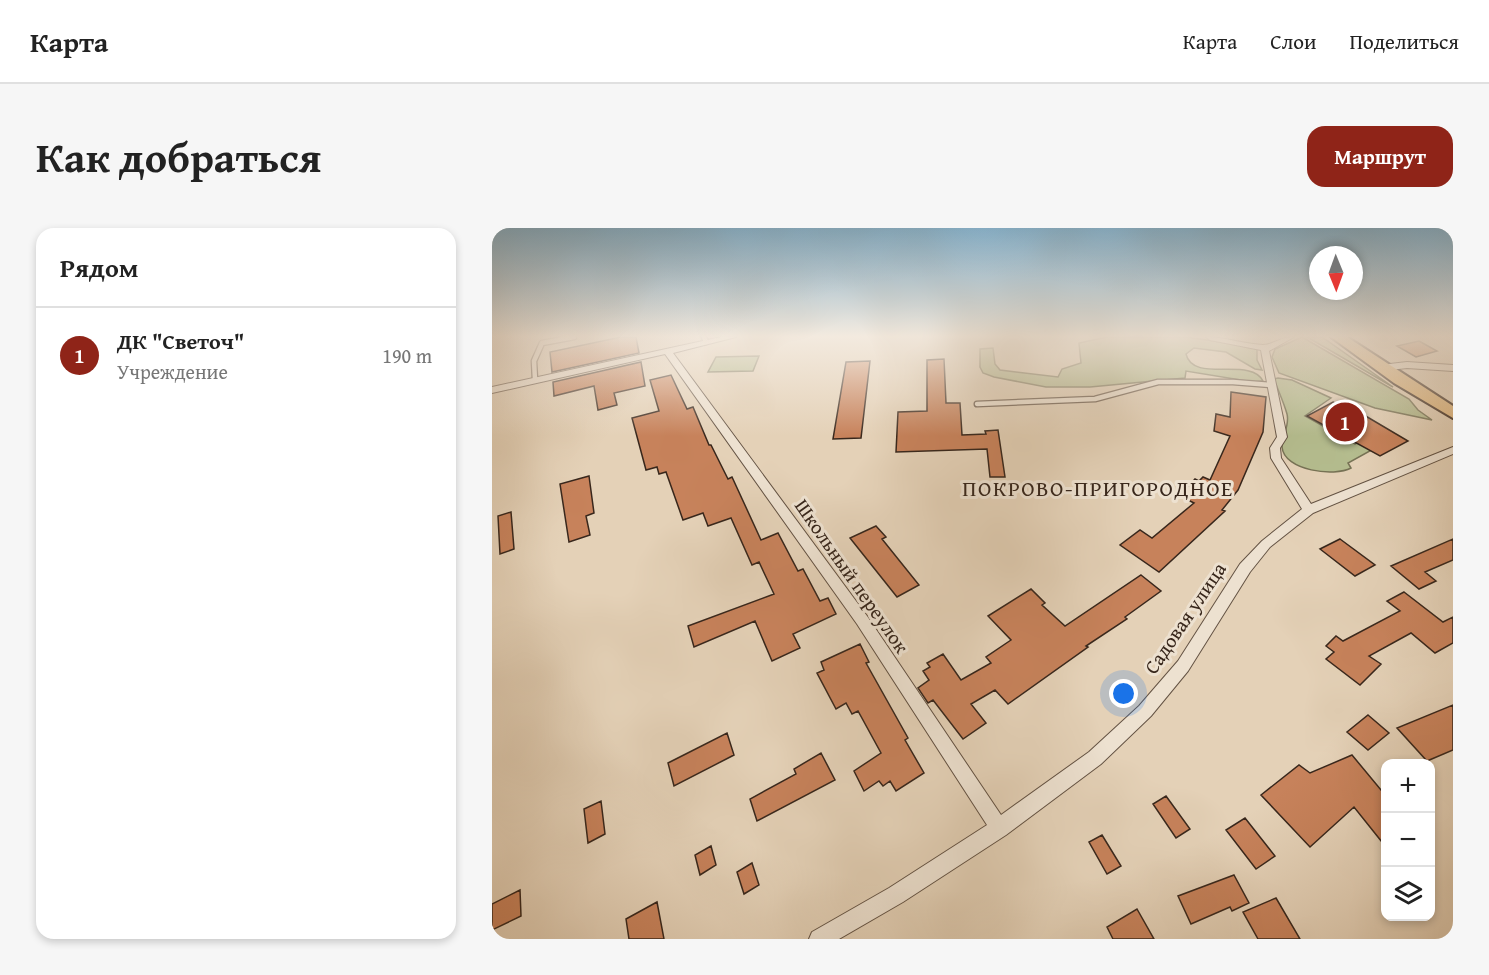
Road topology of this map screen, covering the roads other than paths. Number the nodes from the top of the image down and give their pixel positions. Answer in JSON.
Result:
{"nodes":[{"id":1,"x":534,"y":370,"type":"edge"},
{"id":2,"x":583,"y":370,"type":"edge"},
{"id":3,"x":681,"y":370,"type":"edge"},
{"id":4,"x":1268,"y":370,"type":"edge"},
{"id":5,"x":1384,"y":370,"type":"edge"},
{"id":6,"x":535,"y":381,"type":"junction"},
{"id":7,"x":1271,"y":386,"type":"junction"},
{"id":8,"x":492,"y":390,"type":"edge"},
{"id":9,"x":977,"y":404,"type":"dead end"},
{"id":10,"x":1453,"y":413,"type":"edge"},
{"id":11,"x":1453,"y":450,"type":"edge"},
{"id":12,"x":1309,"y":510,"type":"junction"},
{"id":13,"x":999,"y":828,"type":"junction"},
{"id":14,"x":819,"y":939,"type":"edge"}],
"edges":[{"from":1,"to":6,"type":"lane"},
{"from":2,"to":6,"type":"street"},
{"from":3,"to":13,"type":"street","name":"Школьный переулок"},
{"from":4,"to":7,"type":"street"},
{"from":5,"to":10,"type":"main road"},
{"from":6,"to":8,"type":"street"},
{"from":7,"to":9,"type":"lane"},
{"from":7,"to":12,"type":"street"},
{"from":11,"to":12,"type":"street","name":"Садовая улица"},
{"from":12,"to":13,"type":"street","name":"Садовая улица"},
{"from":13,"to":14,"type":"street","name":"Садовая улица"}]}
